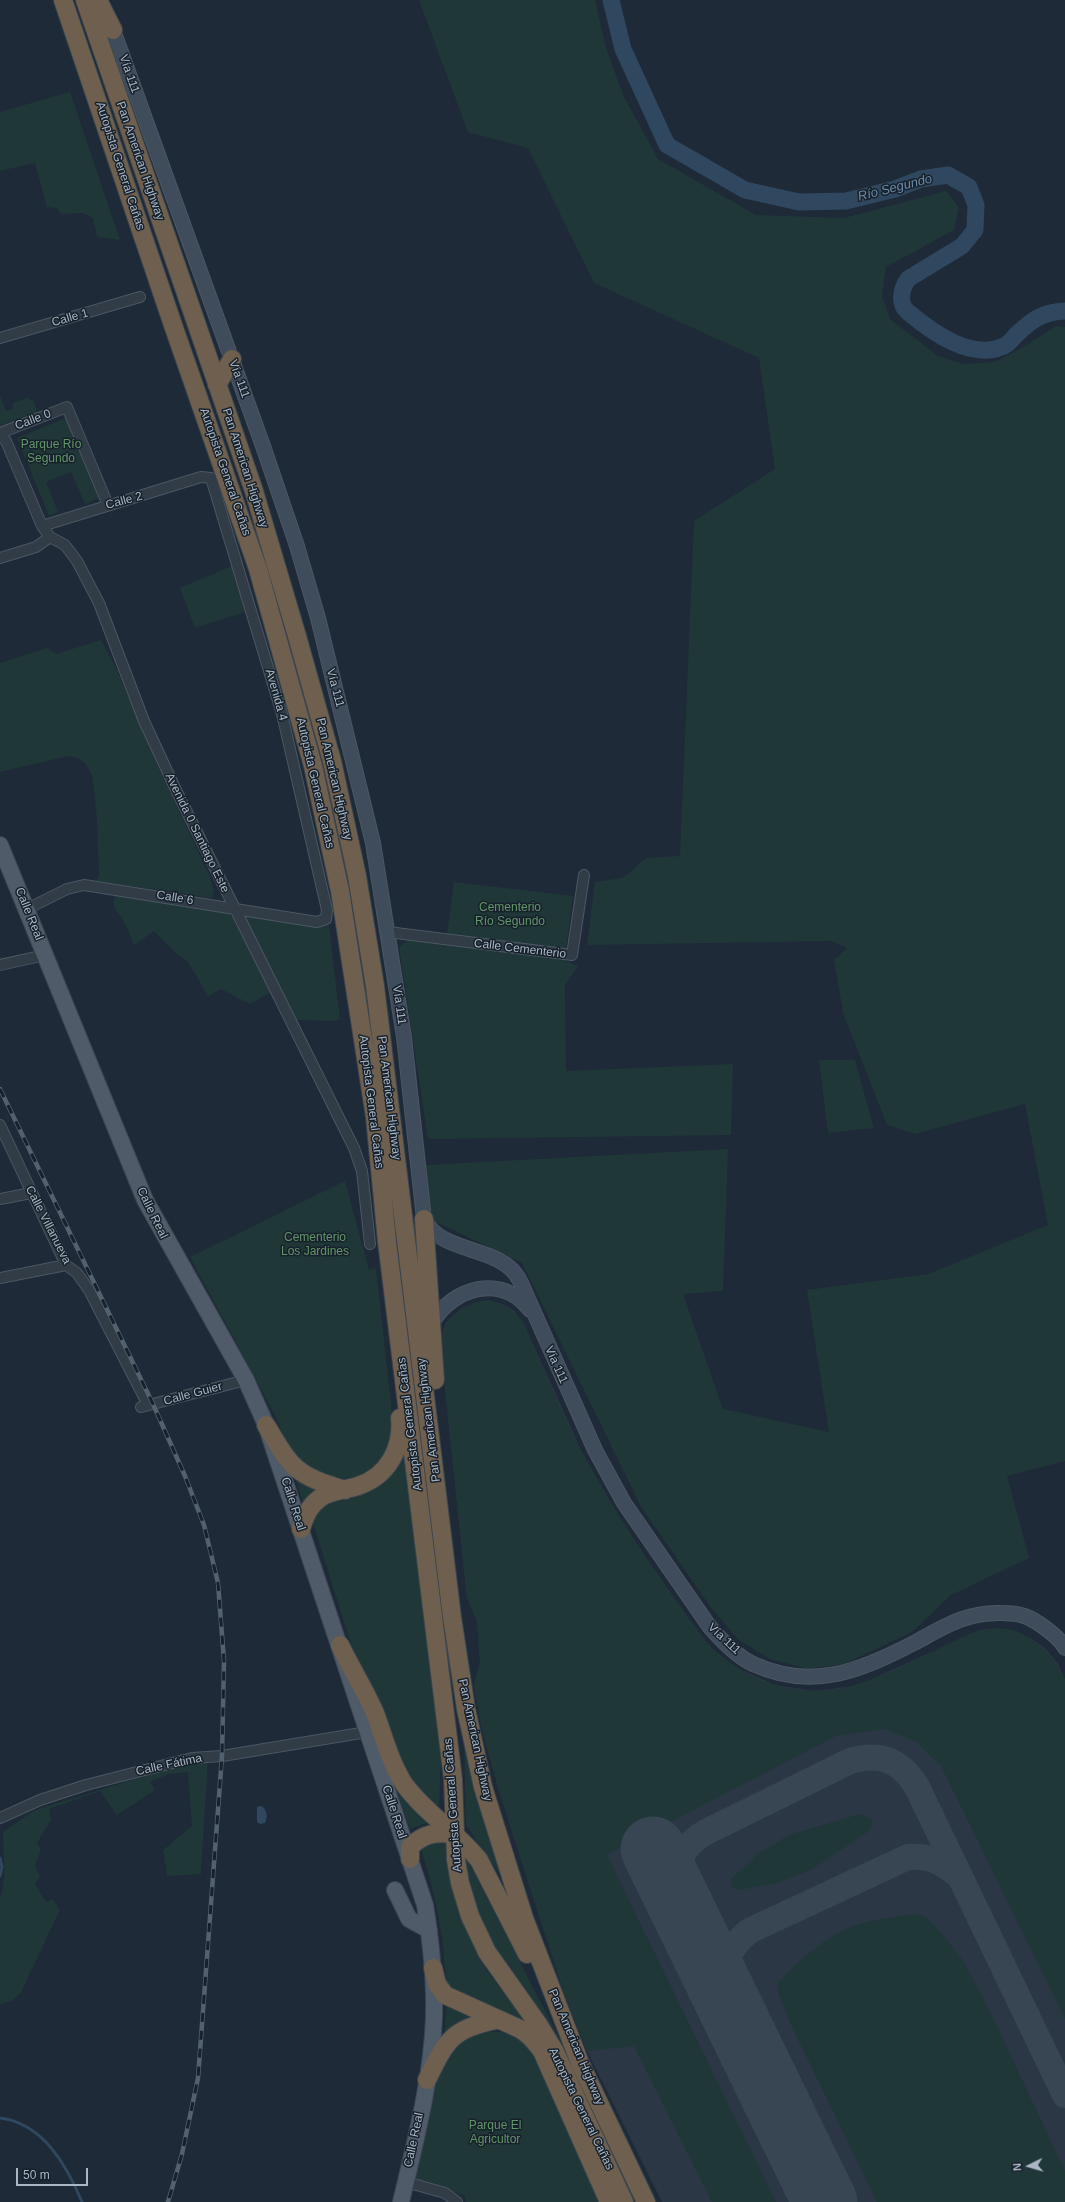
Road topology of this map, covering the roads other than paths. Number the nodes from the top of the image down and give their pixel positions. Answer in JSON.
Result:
{"nodes":[{"id":1,"x":63,"y":0,"type":"edge"},
{"id":2,"x":85,"y":0,"type":"edge"},
{"id":3,"x":98,"y":0,"type":"edge"},
{"id":4,"x":113,"y":30,"type":"joint"},
{"id":5,"x":140,"y":297,"type":"dead end"},
{"id":6,"x":0,"y":338,"type":"edge"},
{"id":7,"x":232,"y":359,"type":"junction"},
{"id":8,"x":217,"y":385,"type":"junction"},
{"id":9,"x":0,"y":434,"type":"edge"},
{"id":10,"x":206,"y":477,"type":"joint"},
{"id":11,"x":108,"y":505,"type":"junction"},
{"id":12,"x":42,"y":526,"type":"junction"},
{"id":13,"x":50,"y":537,"type":"junction"},
{"id":14,"x":0,"y":558,"type":"edge"},
{"id":15,"x":0,"y":844,"type":"edge"},
{"id":16,"x":584,"y":874,"type":"dead end"},
{"id":17,"x":233,"y":908,"type":"junction"},
{"id":18,"x":27,"y":909,"type":"junction"},
{"id":19,"x":326,"y":919,"type":"joint"},
{"id":20,"x":388,"y":932,"type":"junction"},
{"id":21,"x":45,"y":955,"type":"junction"},
{"id":22,"x":0,"y":966,"type":"edge"},
{"id":23,"x":0,"y":1125,"type":"edge"},
{"id":24,"x":31,"y":1193,"type":"junction"},
{"id":25,"x":0,"y":1199,"type":"edge"},
{"id":26,"x":424,"y":1219,"type":"junction"},
{"id":27,"x":379,"y":1243,"type":"junction"},
{"id":28,"x":66,"y":1265,"type":"junction"},
{"id":29,"x":0,"y":1278,"type":"edge"},
{"id":30,"x":535,"y":1316,"type":"junction"},
{"id":31,"x":432,"y":1323,"type":"junction"},
{"id":32,"x":246,"y":1380,"type":"junction"},
{"id":33,"x":144,"y":1406,"type":"joint"},
{"id":34,"x":266,"y":1425,"type":"junction"},
{"id":35,"x":345,"y":1490,"type":"junction"},
{"id":36,"x":301,"y":1528,"type":"junction"},
{"id":37,"x":444,"y":1543,"type":"junction"},
{"id":38,"x":340,"y":1645,"type":"junction"},
{"id":39,"x":1065,"y":1648,"type":"edge"},
{"id":40,"x":367,"y":1732,"type":"junction"},
{"id":41,"x":0,"y":1818,"type":"edge"},
{"id":42,"x":454,"y":1834,"type":"junction"},
{"id":43,"x":410,"y":1859,"type":"junction"},
{"id":44,"x":395,"y":1890,"type":"dead end"},
{"id":45,"x":429,"y":1930,"type":"junction"},
{"id":46,"x":433,"y":1968,"type":"junction"},
{"id":47,"x":496,"y":2020,"type":"junction"},
{"id":48,"x":568,"y":2034,"type":"junction"},
{"id":49,"x":427,"y":2080,"type":"junction"},
{"id":50,"x":406,"y":2182,"type":"junction"},
{"id":51,"x":401,"y":2202,"type":"edge"},
{"id":52,"x":457,"y":2202,"type":"edge"},
{"id":53,"x":609,"y":2202,"type":"edge"},
{"id":54,"x":624,"y":2202,"type":"edge"},
{"id":55,"x":646,"y":2202,"type":"edge"}],
"edges":[{"from":1,"to":27,"type":"highway","name":"Autopista General Cañas"},
{"from":2,"to":8,"type":"highway","name":"Pan American Highway"},
{"from":3,"to":4,"type":"highway"},
{"from":4,"to":7,"type":"main road","name":"Vía 111"},
{"from":5,"to":6,"type":"street","name":"Calle 1"},
{"from":7,"to":8,"type":"highway"},
{"from":7,"to":20,"type":"main road","name":"Vía 111"},
{"from":8,"to":37,"type":"highway","name":"Pan American Highway"},
{"from":9,"to":11,"type":"street","name":"Calle 0"},
{"from":9,"to":12,"type":"street","name":"Avenida 0 Santiago Este"},
{"from":10,"to":11,"type":"street","name":"Calle 2"},
{"from":10,"to":19,"type":"street","name":"Avenida 4"},
{"from":11,"to":12,"type":"street","name":"Calle 2"},
{"from":12,"to":13,"type":"street","name":"Avenida 0 Santiago Este"},
{"from":13,"to":14,"type":"street"},
{"from":13,"to":17,"type":"street","name":"Avenida 0 Santiago Este"},
{"from":15,"to":18,"type":"main road","name":"Calle Real"},
{"from":16,"to":20,"type":"street","name":"Calle Cementerio"},
{"from":17,"to":18,"type":"street","name":"Calle 6"},
{"from":17,"to":19,"type":"street","name":"Calle 6"},
{"from":17,"to":27,"type":"street","name":"Avenida 0 Santiago Este"},
{"from":18,"to":21,"type":"main road","name":"Calle Real"},
{"from":20,"to":26,"type":"main road","name":"Vía 111"},
{"from":21,"to":22,"type":"street"},
{"from":21,"to":32,"type":"main road","name":"Calle Real"},
{"from":23,"to":24,"type":"street","name":"Calle Villanueva"},
{"from":24,"to":25,"type":"street"},
{"from":24,"to":28,"type":"street","name":"Calle Villanueva"},
{"from":26,"to":30,"type":"main road","name":"Vía 111"},
{"from":26,"to":31,"type":"highway"},
{"from":27,"to":35,"type":"highway"},
{"from":27,"to":42,"type":"highway","name":"Autopista General Cañas"},
{"from":28,"to":29,"type":"street"},
{"from":28,"to":33,"type":"street","name":"Calle Villanueva"},
{"from":30,"to":31,"type":"main road","name":"Vía 111"},
{"from":30,"to":39,"type":"main road","name":"Vía 111"},
{"from":31,"to":37,"type":"highway"},
{"from":32,"to":33,"type":"street","name":"Calle Guier"},
{"from":32,"to":34,"type":"main road","name":"Calle Real"},
{"from":34,"to":35,"type":"highway"},
{"from":34,"to":36,"type":"main road","name":"Calle Real"},
{"from":35,"to":36,"type":"highway"},
{"from":36,"to":38,"type":"main road","name":"Calle Real"},
{"from":37,"to":48,"type":"highway","name":"Pan American Highway"},
{"from":38,"to":40,"type":"main road","name":"Calle Real"},
{"from":38,"to":42,"type":"highway"},
{"from":40,"to":41,"type":"street","name":"Calle Fátima"},
{"from":40,"to":43,"type":"main road","name":"Calle Real"},
{"from":42,"to":43,"type":"highway"},
{"from":42,"to":48,"type":"highway"},
{"from":42,"to":54,"type":"highway","name":"Autopista General Cañas"},
{"from":43,"to":45,"type":"main road","name":"Calle Real"},
{"from":44,"to":45,"type":"main road"},
{"from":45,"to":46,"type":"main road","name":"Calle Real"},
{"from":46,"to":47,"type":"highway"},
{"from":46,"to":49,"type":"main road","name":"Calle Real"},
{"from":47,"to":49,"type":"highway"},
{"from":47,"to":53,"type":"highway"},
{"from":48,"to":55,"type":"highway","name":"Pan American Highway"},
{"from":49,"to":50,"type":"main road","name":"Calle Real"},
{"from":50,"to":51,"type":"main road","name":"Calle Real"},
{"from":50,"to":52,"type":"street"}]}
